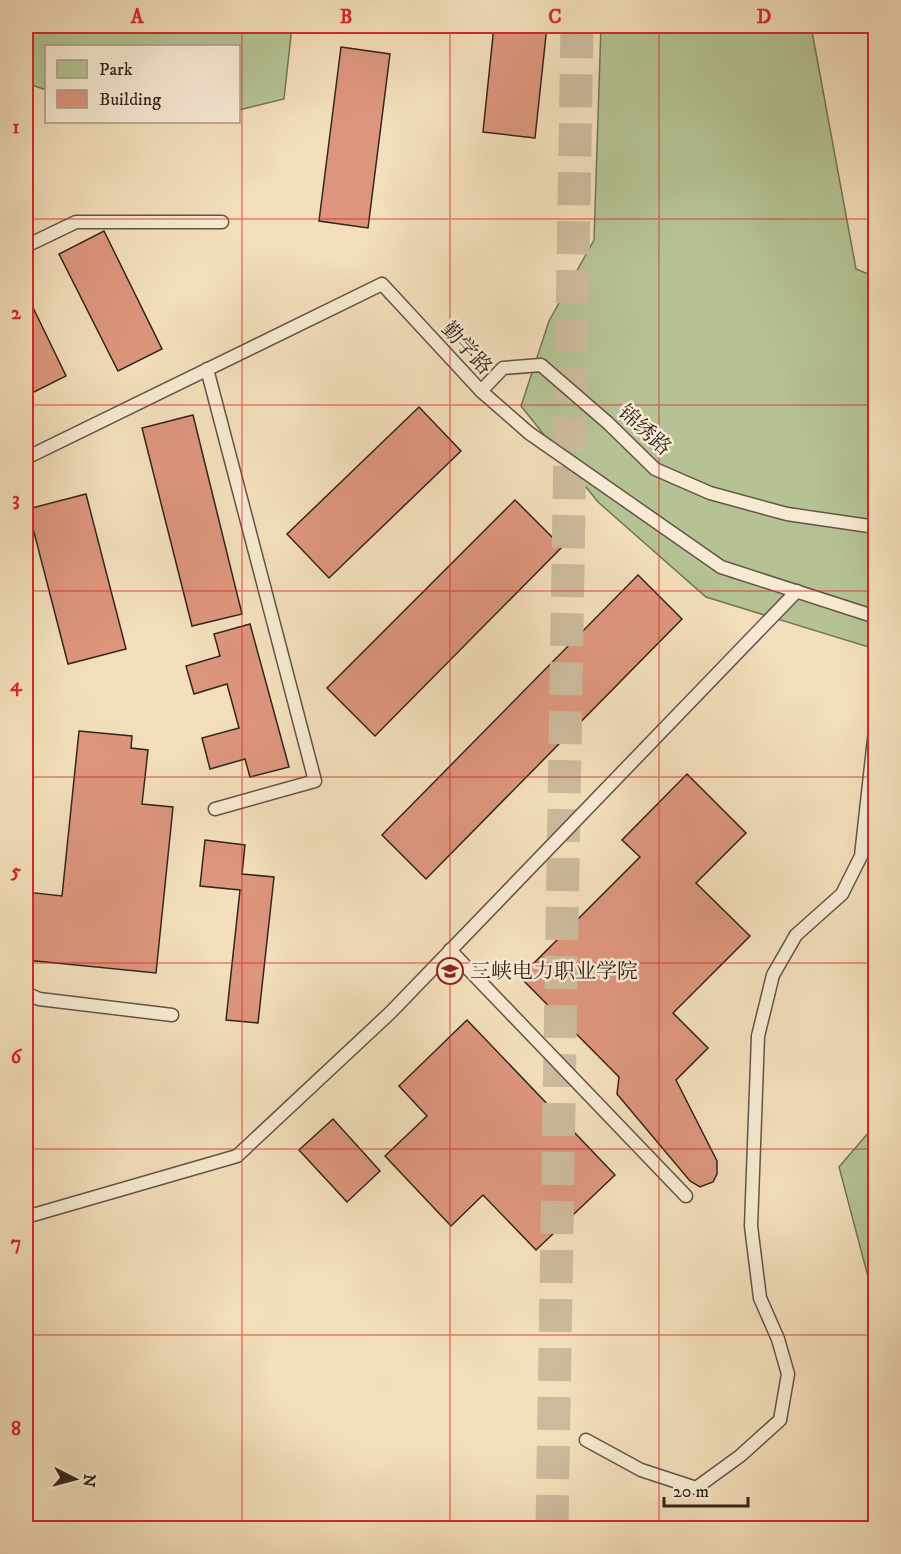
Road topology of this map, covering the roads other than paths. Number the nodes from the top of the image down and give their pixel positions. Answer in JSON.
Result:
{"nodes":[{"id":1,"x":222,"y":222,"type":"dead end"},
{"id":2,"x":26,"y":246,"type":"edge"},
{"id":3,"x":207,"y":369,"type":"junction"},
{"id":4,"x":481,"y":391,"type":"junction"},
{"id":5,"x":26,"y":458,"type":"edge"},
{"id":6,"x":876,"y":527,"type":"edge"},
{"id":7,"x":797,"y":591,"type":"junction"},
{"id":8,"x":876,"y":617,"type":"edge"},
{"id":9,"x":876,"y":721,"type":"edge"},
{"id":10,"x":215,"y":810,"type":"dead end"},
{"id":11,"x":450,"y":950,"type":"junction"},
{"id":12,"x":26,"y":993,"type":"edge"},
{"id":13,"x":172,"y":1015,"type":"dead end"},
{"id":14,"x":686,"y":1196,"type":"dead end"},
{"id":15,"x":26,"y":1217,"type":"edge"},
{"id":16,"x":586,"y":1440,"type":"dead end"}],
"edges":[{"from":1,"to":2,"type":"lane"},
{"from":3,"to":4,"type":"lane","name":"勤学路"},
{"from":3,"to":5,"type":"lane","name":"勤学路"},
{"from":3,"to":10,"type":"lane"},
{"from":4,"to":6,"type":"lane","name":"锦绣路"},
{"from":4,"to":7,"type":"lane","name":"勤学路"},
{"from":7,"to":8,"type":"lane","name":"勤学路"},
{"from":7,"to":11,"type":"lane"},
{"from":9,"to":16,"type":"lane"},
{"from":11,"to":14,"type":"lane"},
{"from":11,"to":15,"type":"lane"},
{"from":12,"to":13,"type":"lane"}]}
